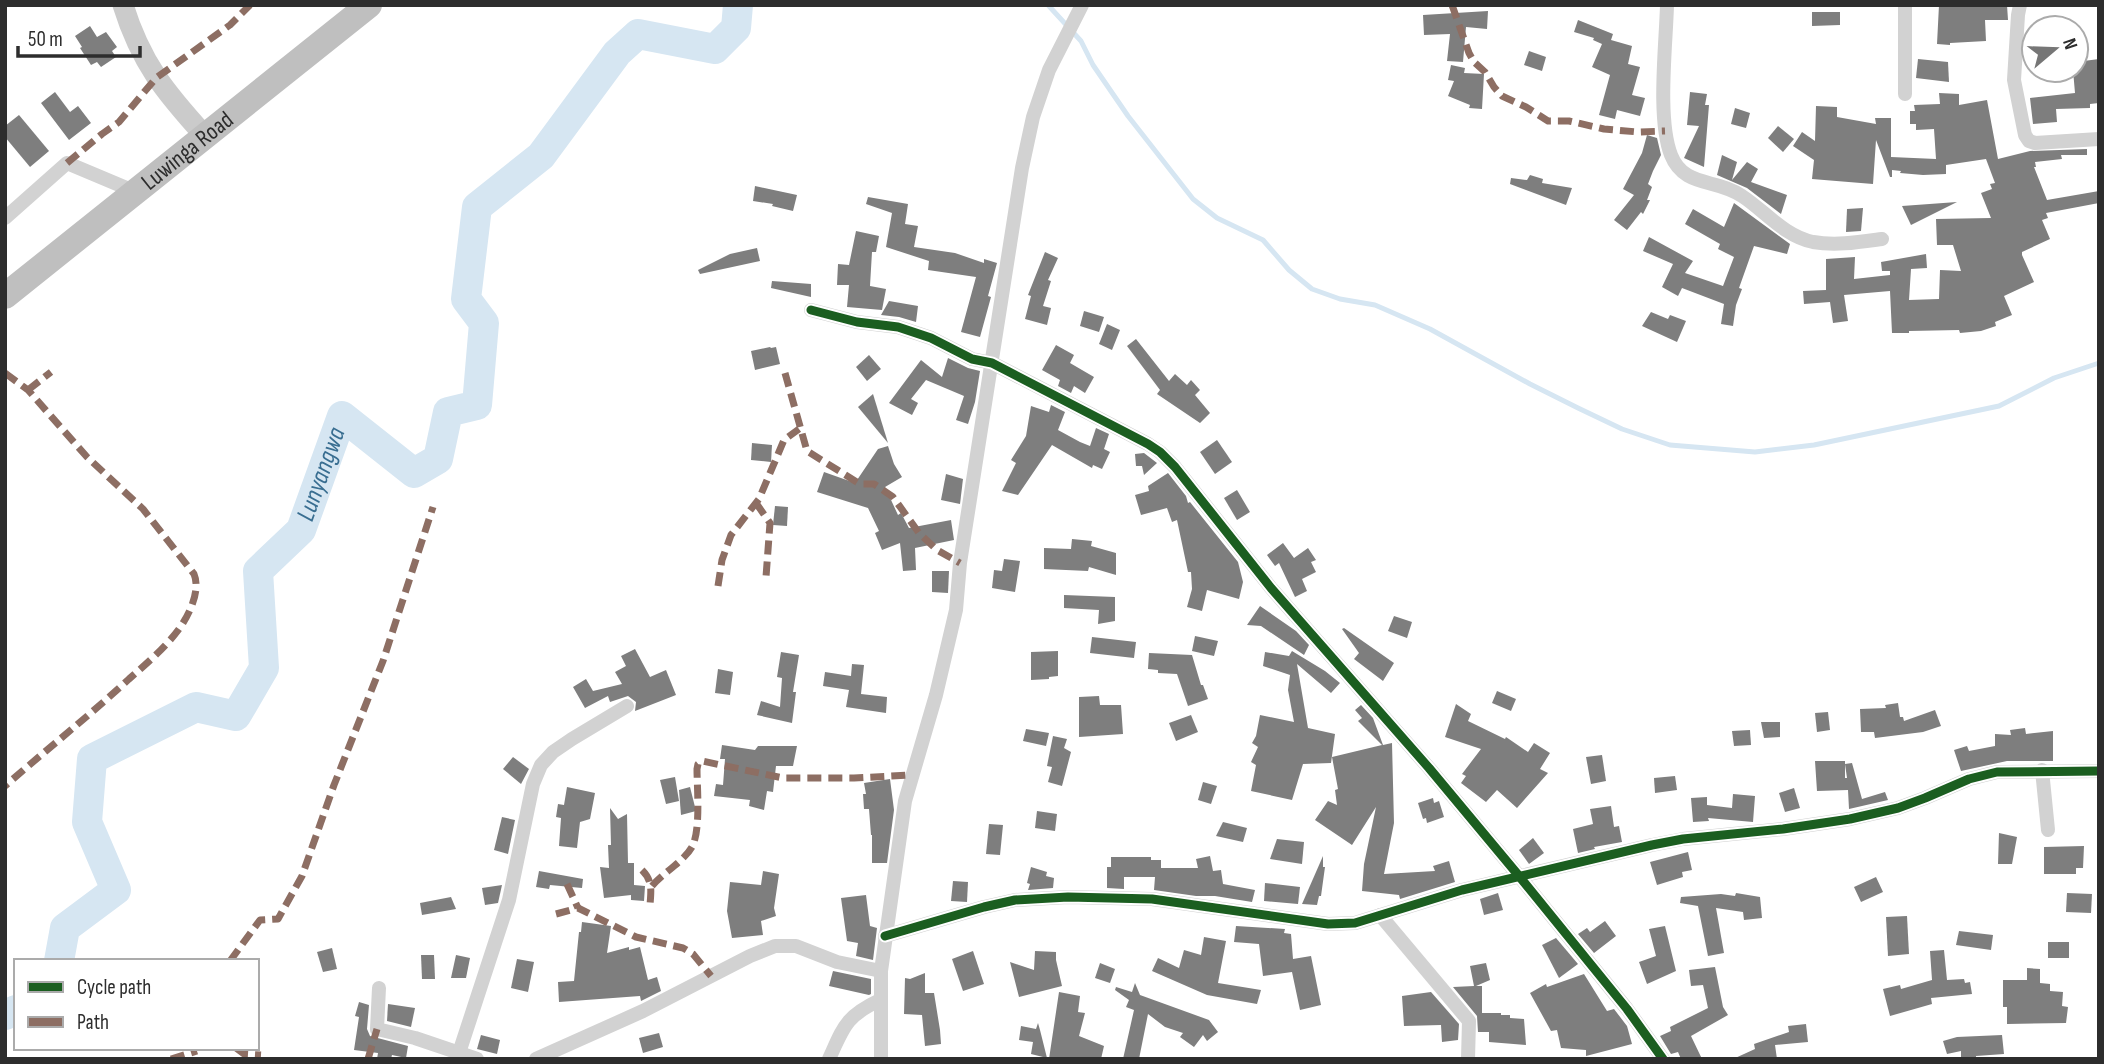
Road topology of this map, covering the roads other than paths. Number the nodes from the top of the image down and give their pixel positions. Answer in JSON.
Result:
{"nodes":[{"id":1,"x":123,"y":5,"type":"edge"},
{"id":2,"x":369,"y":5,"type":"edge"},
{"id":3,"x":1082,"y":5,"type":"edge"},
{"id":4,"x":1667,"y":5,"type":"edge"},
{"id":5,"x":1905,"y":5,"type":"edge"},
{"id":6,"x":2020,"y":5,"type":"edge"},
{"id":7,"x":1905,"y":94,"type":"dead end"},
{"id":8,"x":205,"y":136,"type":"junction"},
{"id":9,"x":2099,"y":139,"type":"edge"},
{"id":10,"x":136,"y":192,"type":"junction"},
{"id":11,"x":5,"y":218,"type":"edge"},
{"id":12,"x":1882,"y":239,"type":"dead end"},
{"id":13,"x":5,"y":296,"type":"edge"},
{"id":14,"x":811,"y":310,"type":"dead end"},
{"id":15,"x":992,"y":363,"type":"junction"},
{"id":16,"x":627,"y":706,"type":"dead end"},
{"id":17,"x":2042,"y":771,"type":"junction"},
{"id":18,"x":2099,"y":771,"type":"edge"},
{"id":19,"x":2048,"y":830,"type":"dead end"},
{"id":20,"x":1519,"y":876,"type":"junction"},
{"id":21,"x":1380,"y":915,"type":"junction"},
{"id":22,"x":885,"y":936,"type":"junction"},
{"id":23,"x":881,"y":971,"type":"junction"},
{"id":24,"x":379,"y":988,"type":"dead end"},
{"id":25,"x":880,"y":1000,"type":"junction"},
{"id":26,"x":457,"y":1056,"type":"edge"},
{"id":27,"x":477,"y":1059,"type":"edge"},
{"id":28,"x":536,"y":1059,"type":"edge"},
{"id":29,"x":829,"y":1059,"type":"edge"},
{"id":30,"x":881,"y":1059,"type":"edge"},
{"id":31,"x":1468,"y":1059,"type":"edge"},
{"id":32,"x":1663,"y":1059,"type":"edge"}],
"edges":[{"from":1,"to":8,"type":"street"},
{"from":2,"to":8,"type":"highway","name":"Luwinga Road"},
{"from":3,"to":15,"type":"street"},
{"from":4,"to":12,"type":"street"},
{"from":5,"to":7,"type":"street"},
{"from":6,"to":9,"type":"street"},
{"from":8,"to":10,"type":"highway","name":"Luwinga Road"},
{"from":10,"to":11,"type":"street"},
{"from":10,"to":13,"type":"highway","name":"Luwinga Road"},
{"from":14,"to":15,"type":"street"},
{"from":15,"to":20,"type":"street"},
{"from":15,"to":22,"type":"street"},
{"from":16,"to":26,"type":"street"},
{"from":17,"to":18,"type":"street"},
{"from":17,"to":19,"type":"street"},
{"from":17,"to":20,"type":"street"},
{"from":20,"to":21,"type":"street"},
{"from":20,"to":32,"type":"street"},
{"from":21,"to":22,"type":"street"},
{"from":21,"to":31,"type":"street"},
{"from":22,"to":23,"type":"street"},
{"from":23,"to":25,"type":"street"},
{"from":23,"to":28,"type":"street"},
{"from":24,"to":26,"type":"street"},
{"from":25,"to":29,"type":"street"},
{"from":25,"to":30,"type":"street"},
{"from":26,"to":27,"type":"street"}]}
